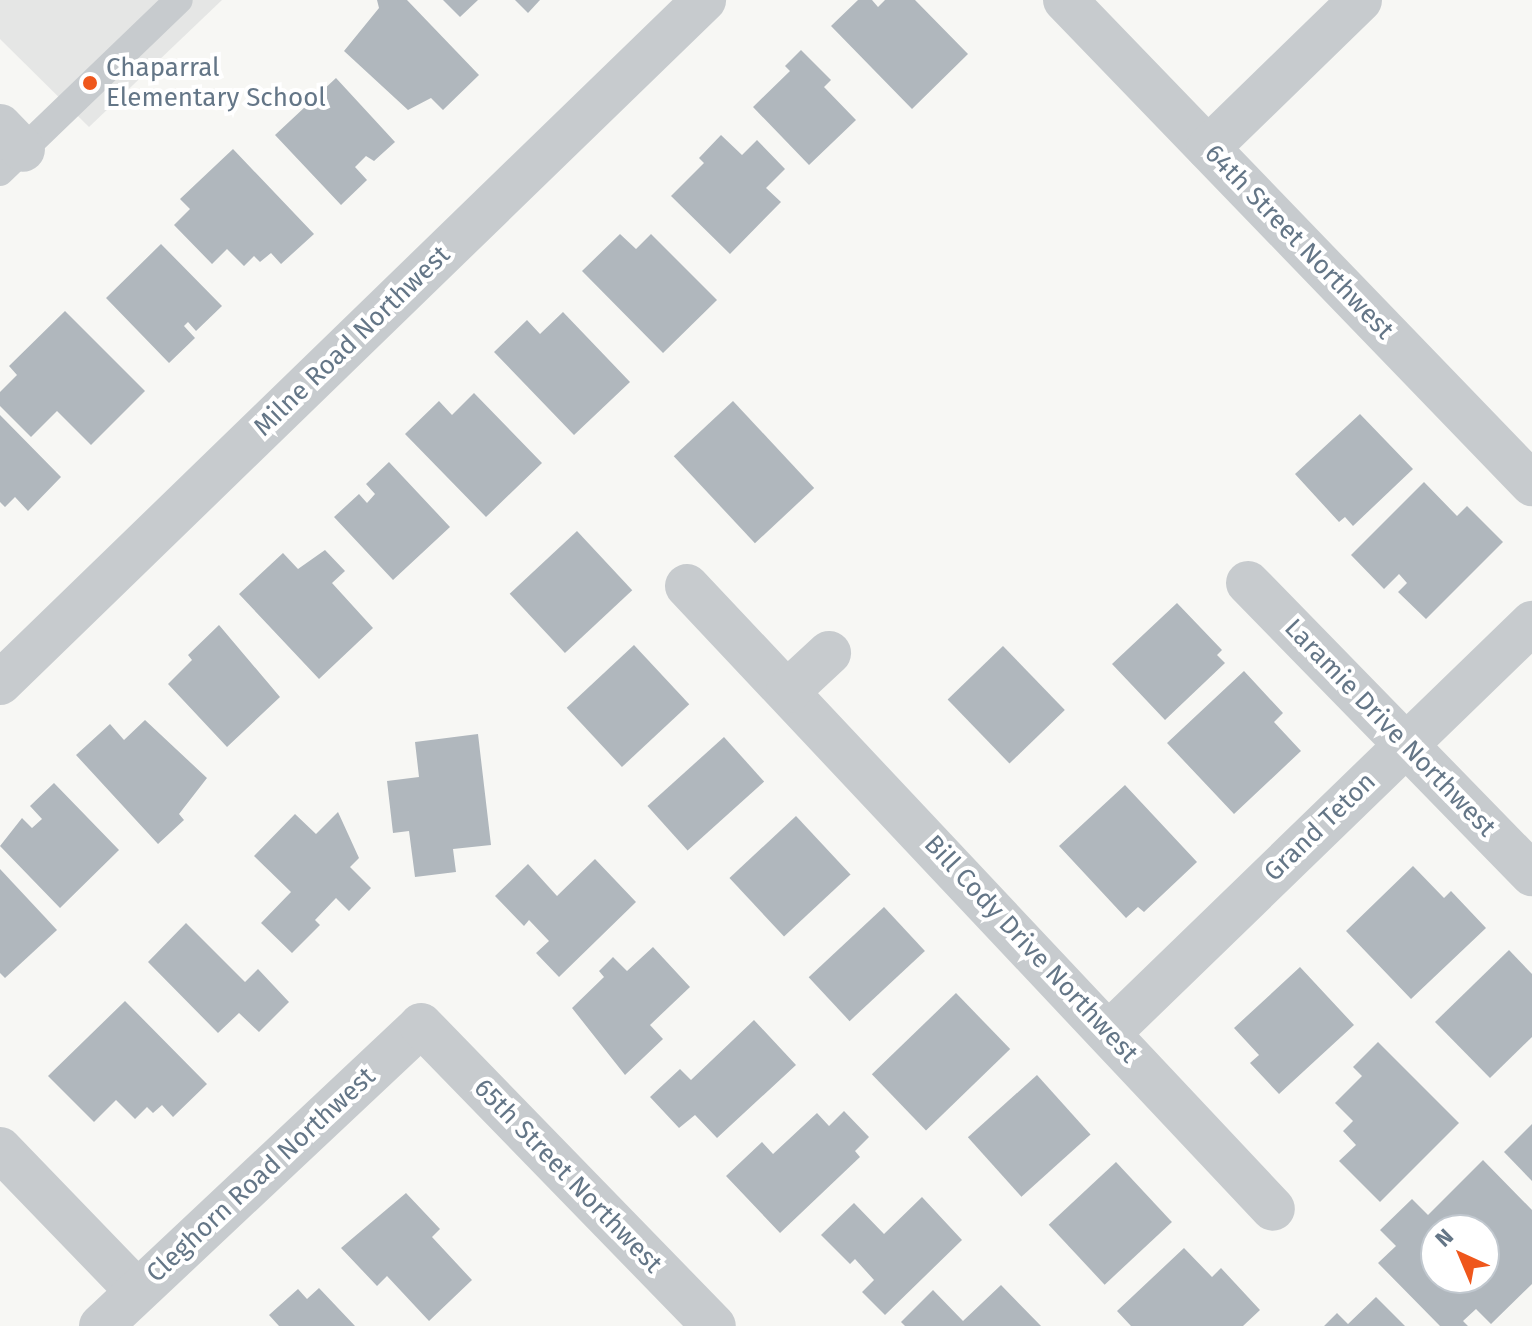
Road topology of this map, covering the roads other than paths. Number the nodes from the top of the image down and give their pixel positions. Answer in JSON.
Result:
{"nodes":[{"id":1,"x":179,"y":0,"type":"edge"},
{"id":2,"x":704,"y":0,"type":"edge"},
{"id":3,"x":1065,"y":0,"type":"edge"},
{"id":4,"x":1360,"y":0,"type":"edge"},
{"id":5,"x":1208,"y":148,"type":"junction"},
{"id":6,"x":8,"y":149,"type":"edge"},
{"id":7,"x":1532,"y":484,"type":"edge"},
{"id":8,"x":1248,"y":583,"type":"dead end"},
{"id":9,"x":687,"y":586,"type":"dead end"},
{"id":10,"x":1532,"y":623,"type":"edge"},
{"id":11,"x":829,"y":653,"type":"dead end"},
{"id":12,"x":0,"y":683,"type":"edge"},
{"id":13,"x":788,"y":691,"type":"junction"},
{"id":14,"x":1406,"y":744,"type":"junction"},
{"id":15,"x":1532,"y":874,"type":"edge"},
{"id":16,"x":421,"y":1025,"type":"joint"},
{"id":17,"x":1110,"y":1032,"type":"junction"},
{"id":18,"x":0,"y":1149,"type":"edge"},
{"id":19,"x":1273,"y":1209,"type":"dead end"},
{"id":20,"x":137,"y":1291,"type":"junction"},
{"id":21,"x":101,"y":1326,"type":"edge"},
{"id":22,"x":714,"y":1326,"type":"edge"}],
"edges":[{"from":1,"to":6,"type":"lane"},
{"from":2,"to":12,"type":"street","name":"Milne Road Northwest"},
{"from":3,"to":5,"type":"street","name":"64th Street Northwest"},
{"from":4,"to":5,"type":"street"},
{"from":5,"to":7,"type":"street","name":"64th Street Northwest"},
{"from":8,"to":14,"type":"street","name":"Laramie Drive Northwest"},
{"from":9,"to":13,"type":"street","name":"Bill Cody Drive Northwest"},
{"from":10,"to":14,"type":"street","name":"Grand Teton"},
{"from":11,"to":13,"type":"street"},
{"from":13,"to":17,"type":"street","name":"Bill Cody Drive Northwest"},
{"from":14,"to":15,"type":"street","name":"Laramie Drive Northwest"},
{"from":14,"to":17,"type":"street","name":"Grand Teton"},
{"from":16,"to":20,"type":"street","name":"Cleghorn Road Northwest"},
{"from":16,"to":22,"type":"street","name":"65th Street Northwest"},
{"from":17,"to":19,"type":"street","name":"Bill Cody Drive Northwest"},
{"from":18,"to":20,"type":"street"},
{"from":20,"to":21,"type":"street","name":"Cleghorn Road Northwest"}]}
